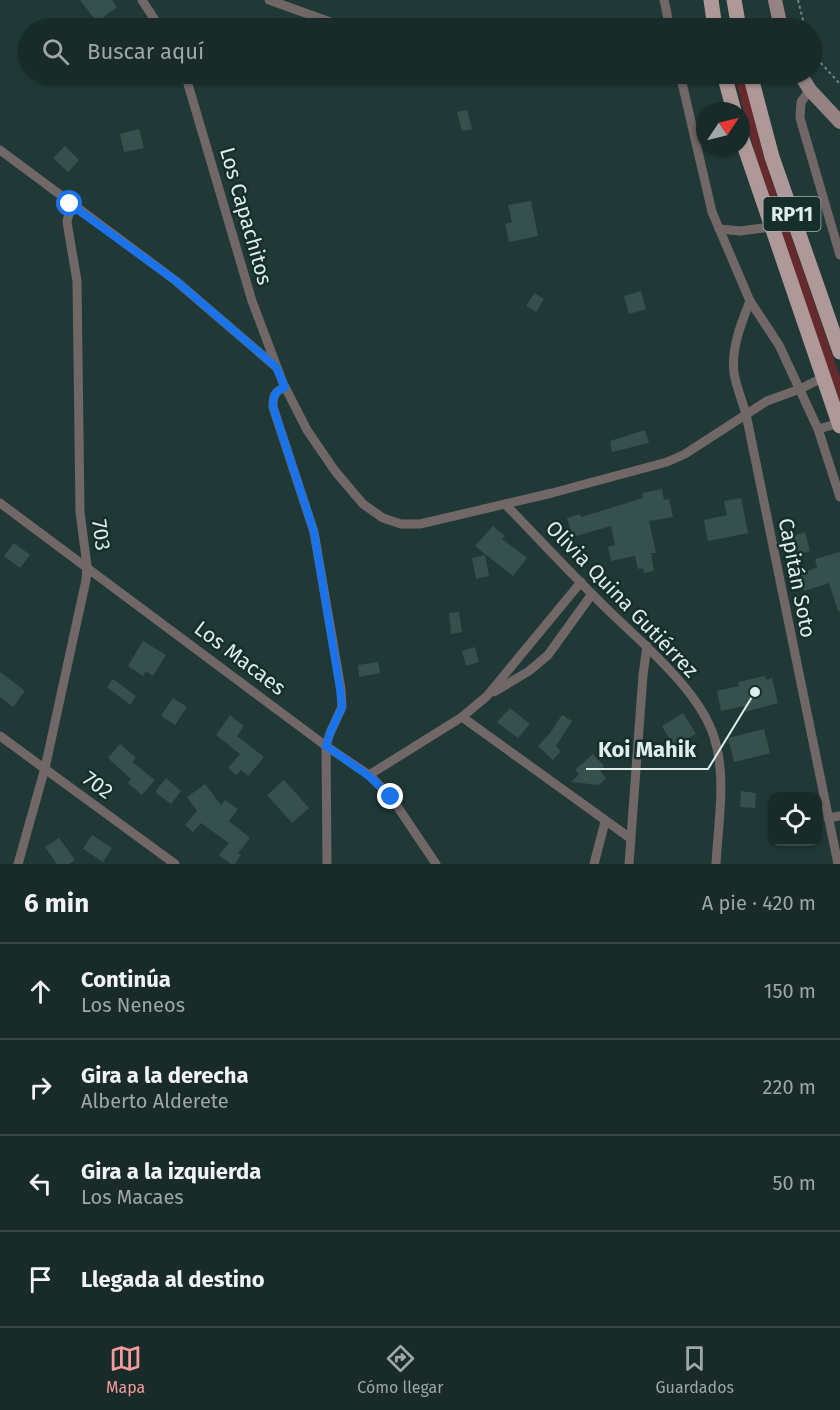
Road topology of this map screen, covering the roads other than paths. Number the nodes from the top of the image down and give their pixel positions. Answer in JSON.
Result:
{"nodes":[{"id":1,"x":142,"y":0,"type":"edge"},
{"id":2,"x":269,"y":0,"type":"edge"},
{"id":3,"x":664,"y":0,"type":"edge"},
{"id":4,"x":711,"y":0,"type":"edge"},
{"id":5,"x":734,"y":0,"type":"edge"},
{"id":6,"x":775,"y":0,"type":"edge"},
{"id":7,"x":154,"y":18,"type":"edge"},
{"id":8,"x":319,"y":18,"type":"edge"},
{"id":9,"x":668,"y":18,"type":"edge"},
{"id":10,"x":714,"y":18,"type":"edge"},
{"id":11,"x":738,"y":18,"type":"edge"},
{"id":12,"x":779,"y":18,"type":"edge"},
{"id":13,"x":188,"y":84,"type":"edge"},
{"id":14,"x":682,"y":84,"type":"edge"},
{"id":15,"x":727,"y":84,"type":"edge"},
{"id":16,"x":753,"y":84,"type":"edge"},
{"id":17,"x":806,"y":84,"type":"edge"},
{"id":18,"x":810,"y":90,"type":"junction"},
{"id":19,"x":732,"y":102,"type":"edge"},
{"id":20,"x":840,"y":122,"type":"edge"},
{"id":21,"x":0,"y":150,"type":"edge"},
{"id":22,"x":748,"y":156,"type":"edge"},
{"id":23,"x":70,"y":204,"type":"junction"},
{"id":24,"x":771,"y":227,"type":"junction"},
{"id":25,"x":718,"y":229,"type":"junction"},
{"id":26,"x":840,"y":255,"type":"edge"},
{"id":27,"x":750,"y":301,"type":"junction"},
{"id":28,"x":840,"y":352,"type":"edge"},
{"id":29,"x":276,"y":367,"type":"junction"},
{"id":30,"x":824,"y":377,"type":"junction"},
{"id":31,"x":285,"y":387,"type":"junction"},
{"id":32,"x":800,"y":389,"type":"junction"},
{"id":33,"x":746,"y":414,"type":"junction"},
{"id":34,"x":840,"y":424,"type":"edge"},
{"id":35,"x":818,"y":429,"type":"junction"},
{"id":36,"x":840,"y":497,"type":"edge"},
{"id":37,"x":0,"y":503,"type":"edge"},
{"id":38,"x":506,"y":504,"type":"junction"},
{"id":39,"x":87,"y":566,"type":"junction"},
{"id":40,"x":581,"y":582,"type":"junction"},
{"id":41,"x":592,"y":594,"type":"junction"},
{"id":42,"x":647,"y":646,"type":"junction"},
{"id":43,"x":487,"y":696,"type":"junction"},
{"id":44,"x":462,"y":717,"type":"junction"},
{"id":45,"x":0,"y":736,"type":"edge"},
{"id":46,"x":326,"y":746,"type":"junction"},
{"id":47,"x":45,"y":768,"type":"junction"},
{"id":48,"x":369,"y":776,"type":"junction"},
{"id":49,"x":840,"y":816,"type":"edge"},
{"id":50,"x":828,"y":819,"type":"junction"},
{"id":51,"x":605,"y":822,"type":"junction"},
{"id":52,"x":630,"y":838,"type":"junction"},
{"id":53,"x":18,"y":864,"type":"edge"},
{"id":54,"x":175,"y":864,"type":"edge"},
{"id":55,"x":327,"y":864,"type":"edge"},
{"id":56,"x":436,"y":864,"type":"edge"},
{"id":57,"x":594,"y":864,"type":"edge"},
{"id":58,"x":629,"y":864,"type":"edge"},
{"id":59,"x":716,"y":864,"type":"edge"},
{"id":60,"x":838,"y":864,"type":"edge"}],
"edges":[{"from":1,"to":7,"type":"street"},
{"from":2,"to":8,"type":"street"},
{"from":3,"to":9,"type":"street"},
{"from":4,"to":10,"type":"main road"},
{"from":5,"to":11,"type":"main road"},
{"from":6,"to":12,"type":"street"},
{"from":13,"to":29,"type":"street","name":"Los Capachitos"},
{"from":14,"to":25,"type":"street"},
{"from":15,"to":19,"type":"main road"},
{"from":16,"to":28,"type":"main road","number":"RP11"},
{"from":17,"to":18,"type":"street"},
{"from":18,"to":20,"type":"street"},
{"from":18,"to":26,"type":"street"},
{"from":21,"to":23,"type":"street"},
{"from":22,"to":24,"type":"main road","number":"RP11"},
{"from":23,"to":29,"type":"street"},
{"from":23,"to":39,"type":"street","name":"703"},
{"from":24,"to":25,"type":"street"},
{"from":24,"to":30,"type":"main road","number":"RP11"},
{"from":25,"to":27,"type":"street"},
{"from":27,"to":32,"type":"street"},
{"from":27,"to":33,"type":"street","name":"Capitán Soto"},
{"from":29,"to":31,"type":"street","name":"Los Capachitos"},
{"from":30,"to":32,"type":"street","name":"Los Capachitos"},
{"from":30,"to":34,"type":"main road","number":"RP11"},
{"from":31,"to":38,"type":"street","name":"Los Capachitos"},
{"from":31,"to":46,"type":"street"},
{"from":32,"to":33,"type":"street","name":"Los Capachitos"},
{"from":32,"to":35,"type":"street"},
{"from":33,"to":38,"type":"street","name":"Los Capachitos"},
{"from":33,"to":50,"type":"street","name":"Capitán Soto"},
{"from":34,"to":35,"type":"street"},
{"from":35,"to":36,"type":"street"},
{"from":37,"to":39,"type":"street","name":"Los Macaes"},
{"from":38,"to":40,"type":"street","name":"Olivia Quina Gutiérrez"},
{"from":39,"to":46,"type":"street","name":"Los Macaes"},
{"from":39,"to":47,"type":"street","name":"703"},
{"from":40,"to":41,"type":"street","name":"Olivia Quina Gutiérrez"},
{"from":40,"to":43,"type":"street"},
{"from":41,"to":42,"type":"street","name":"Olivia Quina Gutiérrez"},
{"from":41,"to":43,"type":"street"},
{"from":42,"to":52,"type":"street"},
{"from":42,"to":59,"type":"street","name":"Olivia Quina Gutiérrez"},
{"from":43,"to":44,"type":"street"},
{"from":44,"to":48,"type":"street"},
{"from":44,"to":51,"type":"street"},
{"from":45,"to":47,"type":"street","name":"702"},
{"from":46,"to":48,"type":"street","name":"Los Macaes"},
{"from":46,"to":55,"type":"street"},
{"from":47,"to":53,"type":"street","name":"703"},
{"from":47,"to":54,"type":"street","name":"702"},
{"from":48,"to":56,"type":"street","name":"Los Macaes"},
{"from":49,"to":50,"type":"street"},
{"from":50,"to":60,"type":"street","name":"Capitán Soto"},
{"from":51,"to":52,"type":"street"},
{"from":51,"to":57,"type":"street"},
{"from":52,"to":58,"type":"street"}]}
